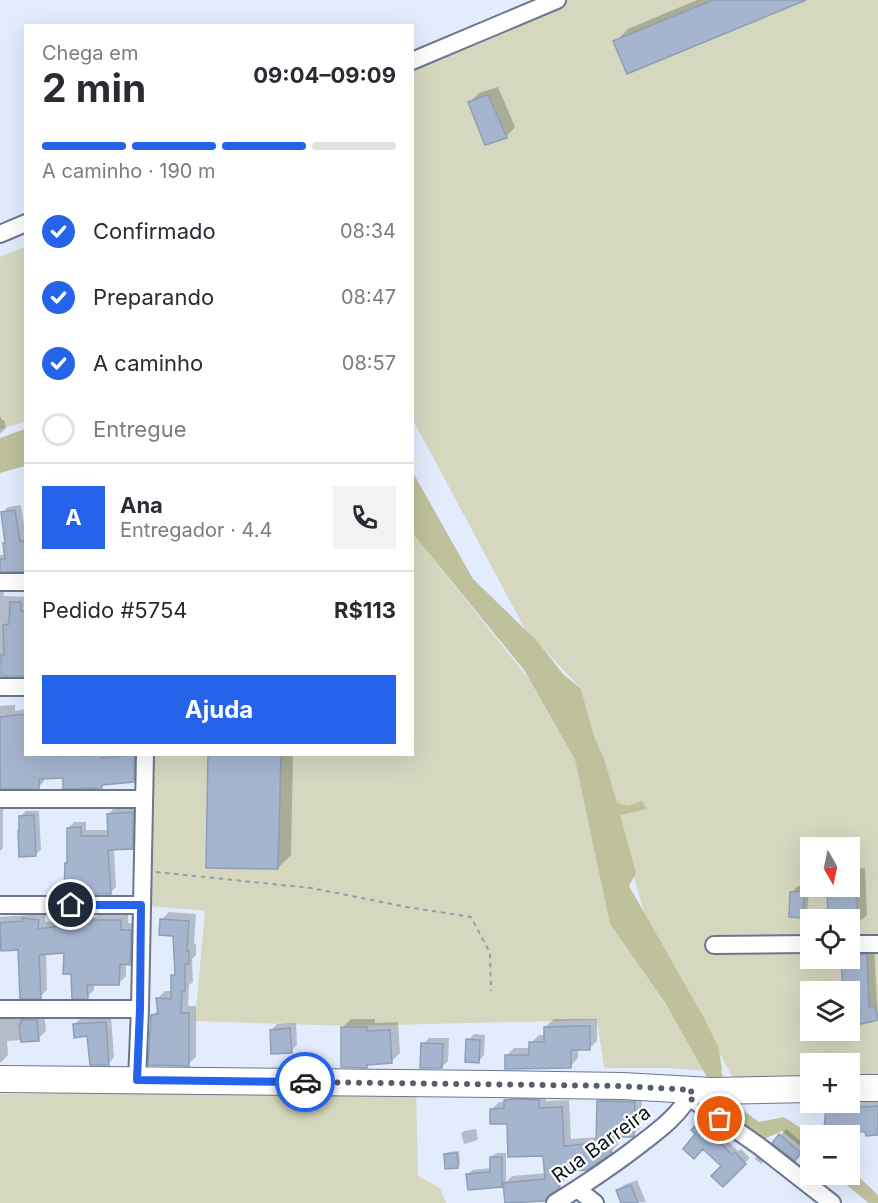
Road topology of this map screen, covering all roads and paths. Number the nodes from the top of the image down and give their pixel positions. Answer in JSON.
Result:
{"nodes":[{"id":1,"x":557,"y":0,"type":"edge"},
{"id":2,"x":414,"y":60,"type":"edge"},
{"id":3,"x":24,"y":224,"type":"edge"},
{"id":4,"x":0,"y":234,"type":"edge"},
{"id":5,"x":0,"y":582,"type":"edge"},
{"id":6,"x":24,"y":582,"type":"edge"},
{"id":7,"x":0,"y":687,"type":"edge"},
{"id":8,"x":24,"y":687,"type":"edge"},
{"id":9,"x":145,"y":756,"type":"edge"},
{"id":10,"x":0,"y":799,"type":"edge"},
{"id":11,"x":143,"y":799,"type":"junction"},
{"id":12,"x":143,"y":870,"type":"junction"},
{"id":13,"x":0,"y":905,"type":"edge"},
{"id":14,"x":141,"y":905,"type":"junction"},
{"id":15,"x":800,"y":944,"type":"edge"},
{"id":16,"x":860,"y":944,"type":"edge"},
{"id":17,"x":878,"y":944,"type":"edge"},
{"id":18,"x":714,"y":945,"type":"dead end"},
{"id":19,"x":491,"y":991,"type":"dead end"},
{"id":20,"x":0,"y":1009,"type":"edge"},
{"id":21,"x":140,"y":1009,"type":"junction"},
{"id":22,"x":0,"y":1079,"type":"edge"},
{"id":23,"x":137,"y":1080,"type":"junction"},
{"id":24,"x":860,"y":1088,"type":"edge"},
{"id":25,"x":878,"y":1088,"type":"edge"},
{"id":26,"x":800,"y":1089,"type":"edge"},
{"id":27,"x":697,"y":1093,"type":"junction"},
{"id":28,"x":577,"y":1189,"type":"junction"},
{"id":29,"x":555,"y":1203,"type":"edge"},
{"id":30,"x":595,"y":1203,"type":"edge"},
{"id":31,"x":832,"y":1203,"type":"edge"}],
"edges":[{"from":1,"to":2,"type":"street"},
{"from":3,"to":4,"type":"street"},
{"from":5,"to":6,"type":"street"},
{"from":7,"to":8,"type":"street"},
{"from":9,"to":11,"type":"street"},
{"from":10,"to":11,"type":"street"},
{"from":11,"to":12,"type":"street"},
{"from":12,"to":14,"type":"street"},
{"from":12,"to":19,"type":"path"},
{"from":13,"to":14,"type":"street"},
{"from":14,"to":21,"type":"street"},
{"from":15,"to":18,"type":"street"},
{"from":16,"to":17,"type":"street"},
{"from":20,"to":21,"type":"street"},
{"from":21,"to":23,"type":"street"},
{"from":22,"to":23,"type":"main road"},
{"from":23,"to":27,"type":"main road"},
{"from":24,"to":25,"type":"main road"},
{"from":26,"to":27,"type":"main road"},
{"from":27,"to":28,"type":"street","name":"Rua Barreira"},
{"from":27,"to":31,"type":"street"},
{"from":28,"to":29,"type":"street","name":"Rua Barreira"},
{"from":28,"to":30,"type":"street"}]}
